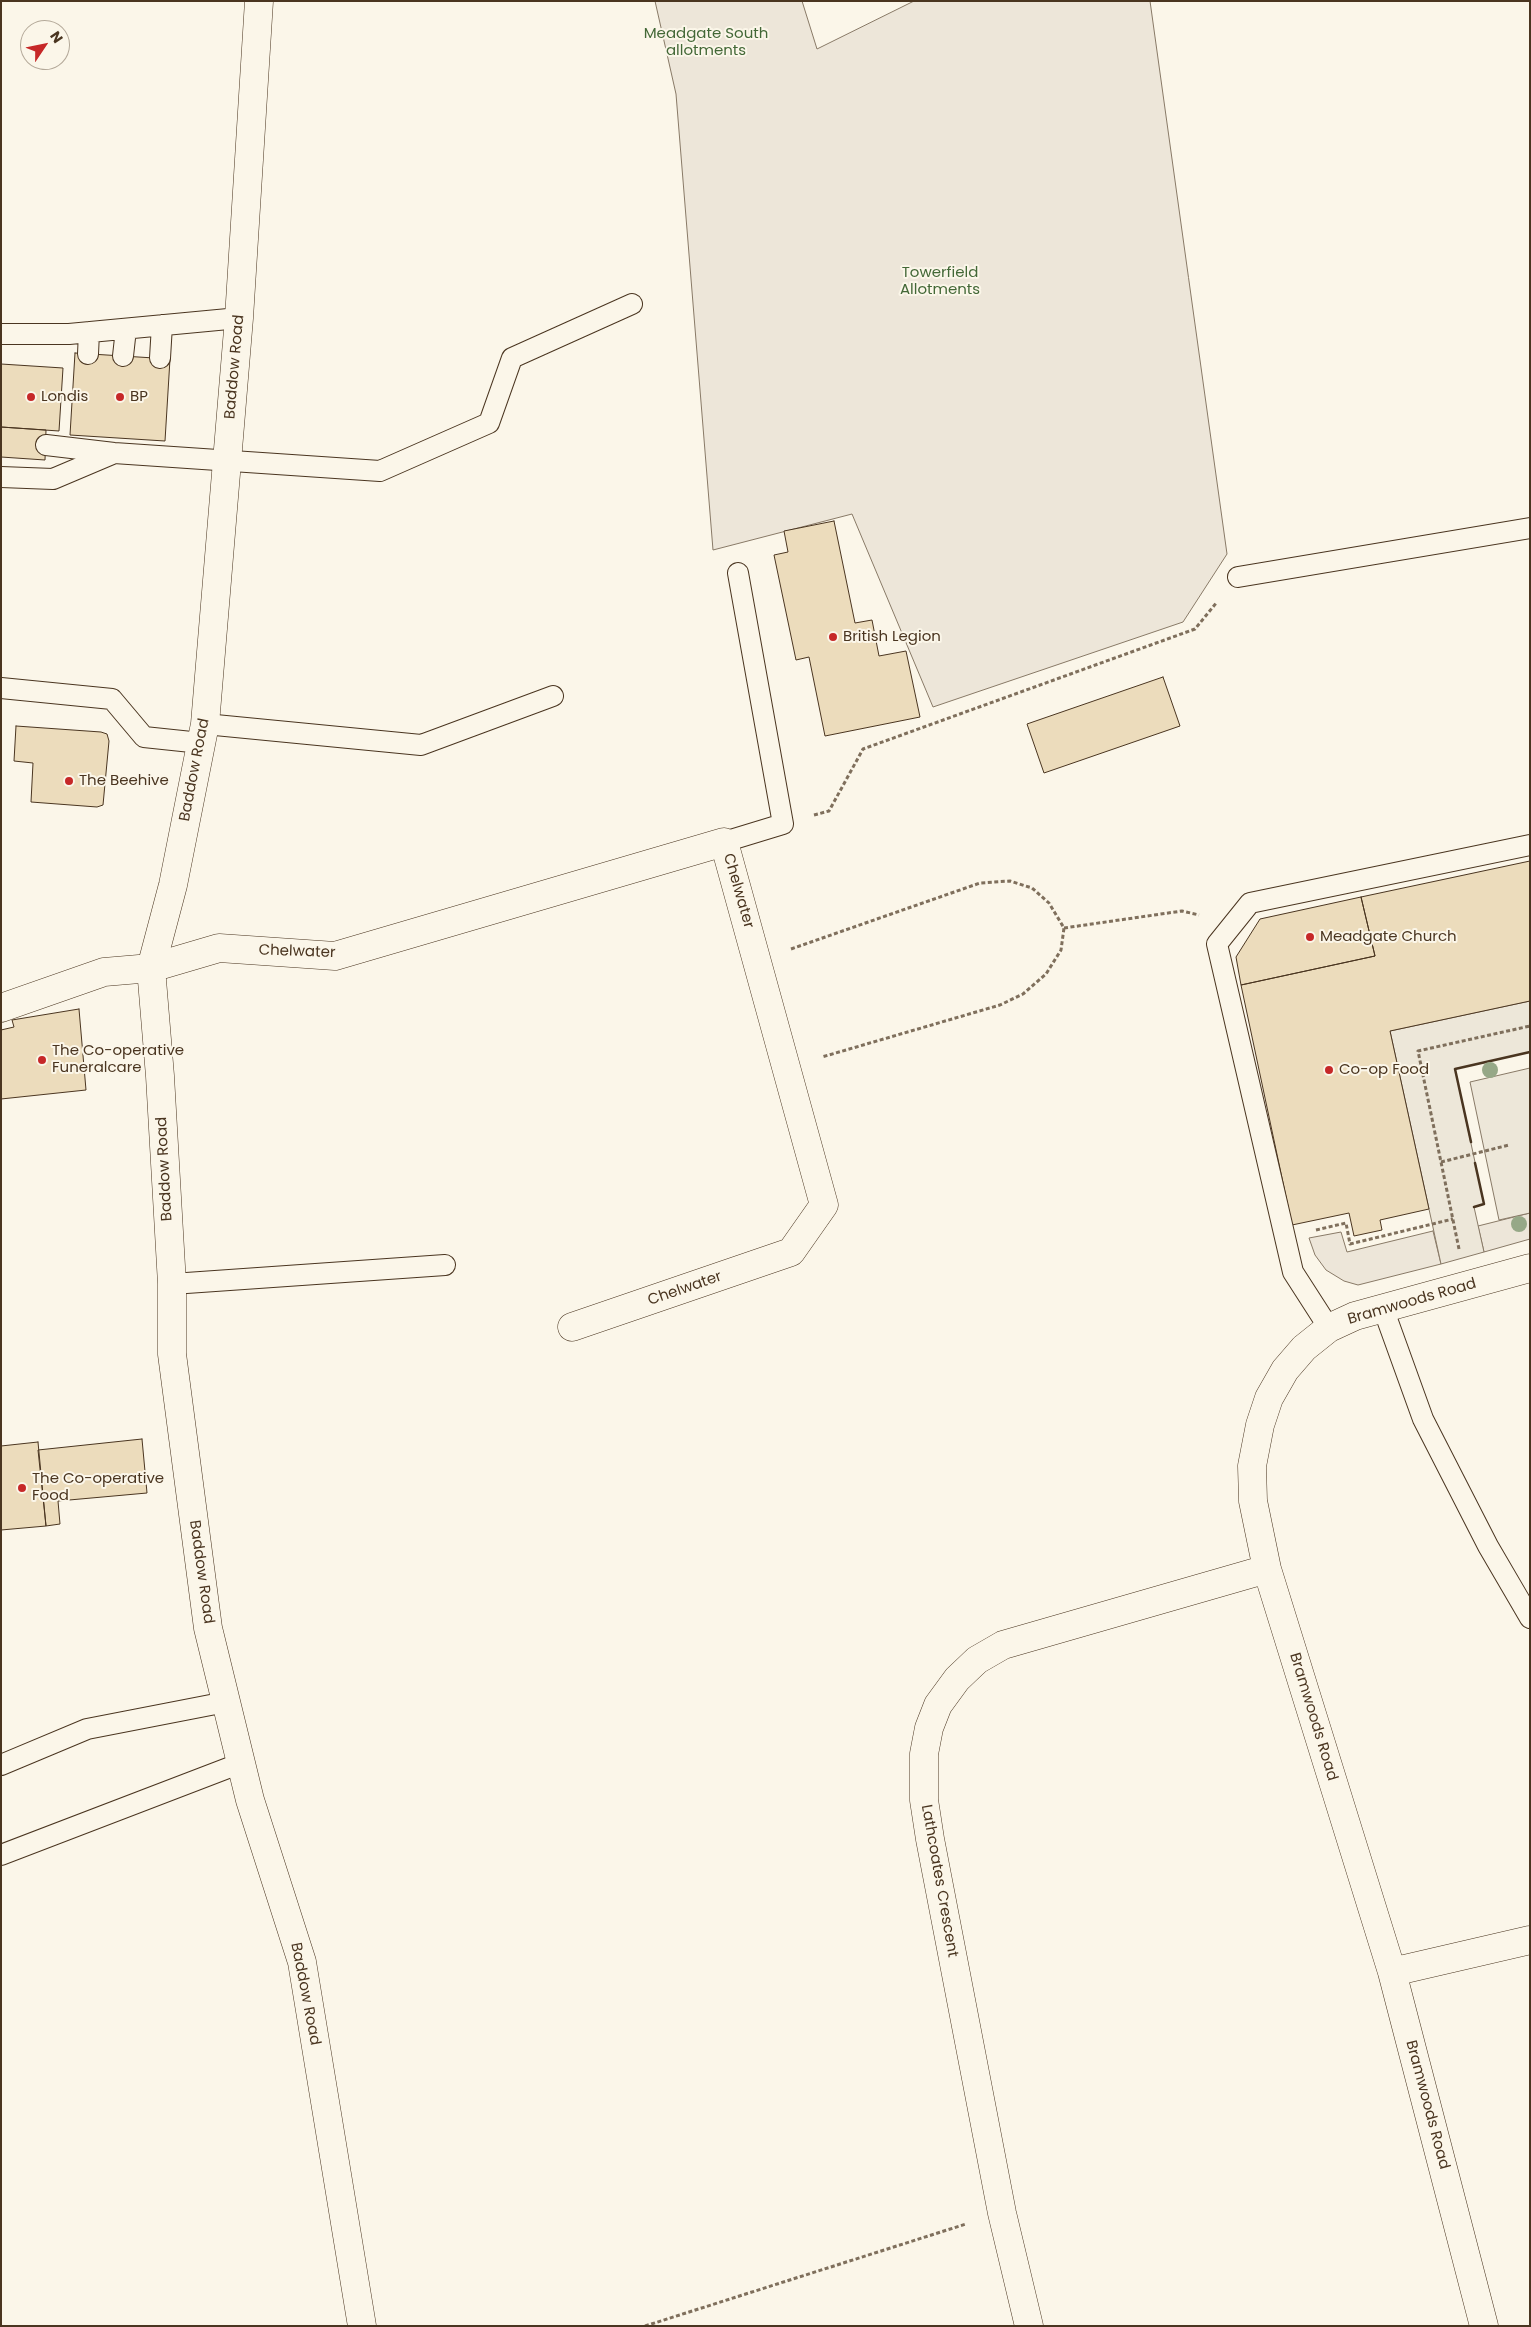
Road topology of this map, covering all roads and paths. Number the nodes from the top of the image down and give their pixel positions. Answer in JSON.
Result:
{"nodes":[{"id":1,"x":259,"y":1,"type":"edge"},
{"id":2,"x":632,"y":304,"type":"dead end"},
{"id":3,"x":239,"y":318,"type":"junction"},
{"id":4,"x":162,"y":325,"type":"junction"},
{"id":5,"x":126,"y":329,"type":"junction"},
{"id":6,"x":89,"y":332,"type":"junction"},
{"id":7,"x":1,"y":334,"type":"edge"},
{"id":8,"x":88,"y":354,"type":"dead end"},
{"id":9,"x":123,"y":356,"type":"dead end"},
{"id":10,"x":160,"y":358,"type":"dead end"},
{"id":11,"x":46,"y":445,"type":"dead end"},
{"id":12,"x":115,"y":445,"type":"junction"},
{"id":13,"x":228,"y":459,"type":"junction"},
{"id":14,"x":1,"y":477,"type":"edge"},
{"id":15,"x":1530,"y":528,"type":"edge"},
{"id":16,"x":738,"y":573,"type":"dead end"},
{"id":17,"x":1238,"y":577,"type":"joint"},
{"id":18,"x":1,"y":688,"type":"edge"},
{"id":19,"x":553,"y":696,"type":"dead end"},
{"id":20,"x":203,"y":733,"type":"junction"},
{"id":21,"x":783,"y":824,"type":"junction"},
{"id":22,"x":724,"y":842,"type":"junction"},
{"id":23,"x":1530,"y":845,"type":"edge"},
{"id":24,"x":1233,"y":923,"type":"junction"},
{"id":25,"x":1064,"y":928,"type":"junction"},
{"id":26,"x":758,"y":961,"type":"junction"},
{"id":27,"x":150,"y":968,"type":"junction"},
{"id":28,"x":1,"y":1008,"type":"edge"},
{"id":29,"x":1530,"y":1026,"type":"edge"},
{"id":30,"x":787,"y":1067,"type":"junction"},
{"id":31,"x":1508,"y":1145,"type":"dead end"},
{"id":32,"x":1441,"y":1162,"type":"junction"},
{"id":33,"x":1453,"y":1219,"type":"junction"},
{"id":34,"x":1285,"y":1236,"type":"junction"},
{"id":35,"x":444,"y":1265,"type":"dead end"},
{"id":36,"x":1530,"y":1268,"type":"edge"},
{"id":37,"x":172,"y":1284,"type":"junction"},
{"id":38,"x":1466,"y":1286,"type":"junction"},
{"id":39,"x":1383,"y":1308,"type":"junction"},
{"id":40,"x":572,"y":1327,"type":"dead end"},
{"id":41,"x":1329,"y":1328,"type":"junction"},
{"id":42,"x":1267,"y":1569,"type":"junction"},
{"id":43,"x":1530,"y":1618,"type":"edge"},
{"id":44,"x":226,"y":1702,"type":"junction"},
{"id":45,"x":241,"y":1763,"type":"junction"},
{"id":46,"x":1,"y":1765,"type":"edge"},
{"id":47,"x":1,"y":1855,"type":"edge"},
{"id":48,"x":1530,"y":1940,"type":"edge"},
{"id":49,"x":1392,"y":1972,"type":"junction"},
{"id":50,"x":1002,"y":2212,"type":"junction"},
{"id":51,"x":362,"y":2326,"type":"edge"},
{"id":52,"x":645,"y":2326,"type":"edge"},
{"id":53,"x":1029,"y":2326,"type":"edge"},
{"id":54,"x":1484,"y":2326,"type":"edge"}],
"edges":[{"from":1,"to":3,"type":"street","name":"Baddow Road"},
{"from":2,"to":13,"type":"lane"},
{"from":3,"to":4,"type":"lane"},
{"from":3,"to":13,"type":"street","name":"Baddow Road"},
{"from":4,"to":5,"type":"lane"},
{"from":4,"to":10,"type":"lane"},
{"from":5,"to":6,"type":"lane"},
{"from":5,"to":9,"type":"lane"},
{"from":6,"to":7,"type":"lane"},
{"from":6,"to":8,"type":"lane"},
{"from":11,"to":12,"type":"lane"},
{"from":12,"to":13,"type":"lane"},
{"from":12,"to":14,"type":"lane"},
{"from":13,"to":20,"type":"street","name":"Baddow Road"},
{"from":15,"to":17,"type":"lane"},
{"from":16,"to":21,"type":"lane"},
{"from":17,"to":21,"type":"path"},
{"from":18,"to":20,"type":"lane"},
{"from":19,"to":20,"type":"lane"},
{"from":20,"to":27,"type":"street","name":"Baddow Road"},
{"from":21,"to":22,"type":"lane"},
{"from":22,"to":26,"type":"street","name":"Chelwater"},
{"from":22,"to":27,"type":"street","name":"Chelwater"},
{"from":23,"to":24,"type":"lane"},
{"from":24,"to":25,"type":"path"},
{"from":24,"to":34,"type":"lane"},
{"from":25,"to":26,"type":"path"},
{"from":25,"to":30,"type":"path"},
{"from":26,"to":30,"type":"street","name":"Chelwater"},
{"from":27,"to":28,"type":"street","name":"Chelwater"},
{"from":27,"to":37,"type":"street","name":"Baddow Road"},
{"from":29,"to":32,"type":"path"},
{"from":30,"to":40,"type":"street","name":"Chelwater"},
{"from":31,"to":32,"type":"path"},
{"from":32,"to":33,"type":"path"},
{"from":33,"to":34,"type":"path"},
{"from":33,"to":38,"type":"path"},
{"from":34,"to":41,"type":"lane"},
{"from":35,"to":37,"type":"lane"},
{"from":36,"to":38,"type":"street","name":"Bramwoods Road"},
{"from":37,"to":44,"type":"street","name":"Baddow Road"},
{"from":38,"to":39,"type":"street","name":"Bramwoods Road"},
{"from":39,"to":41,"type":"street","name":"Bramwoods Road"},
{"from":39,"to":43,"type":"lane"},
{"from":41,"to":42,"type":"street","name":"Bramwoods Road"},
{"from":42,"to":49,"type":"street","name":"Bramwoods Road"},
{"from":42,"to":50,"type":"street","name":"Lathcoates Crescent"},
{"from":44,"to":45,"type":"street","name":"Baddow Road"},
{"from":44,"to":46,"type":"lane"},
{"from":45,"to":47,"type":"lane"},
{"from":45,"to":51,"type":"street","name":"Baddow Road"},
{"from":48,"to":49,"type":"street"},
{"from":49,"to":54,"type":"street","name":"Bramwoods Road"},
{"from":50,"to":52,"type":"path"},
{"from":50,"to":53,"type":"street","name":"Lathcoates Crescent"}]}
